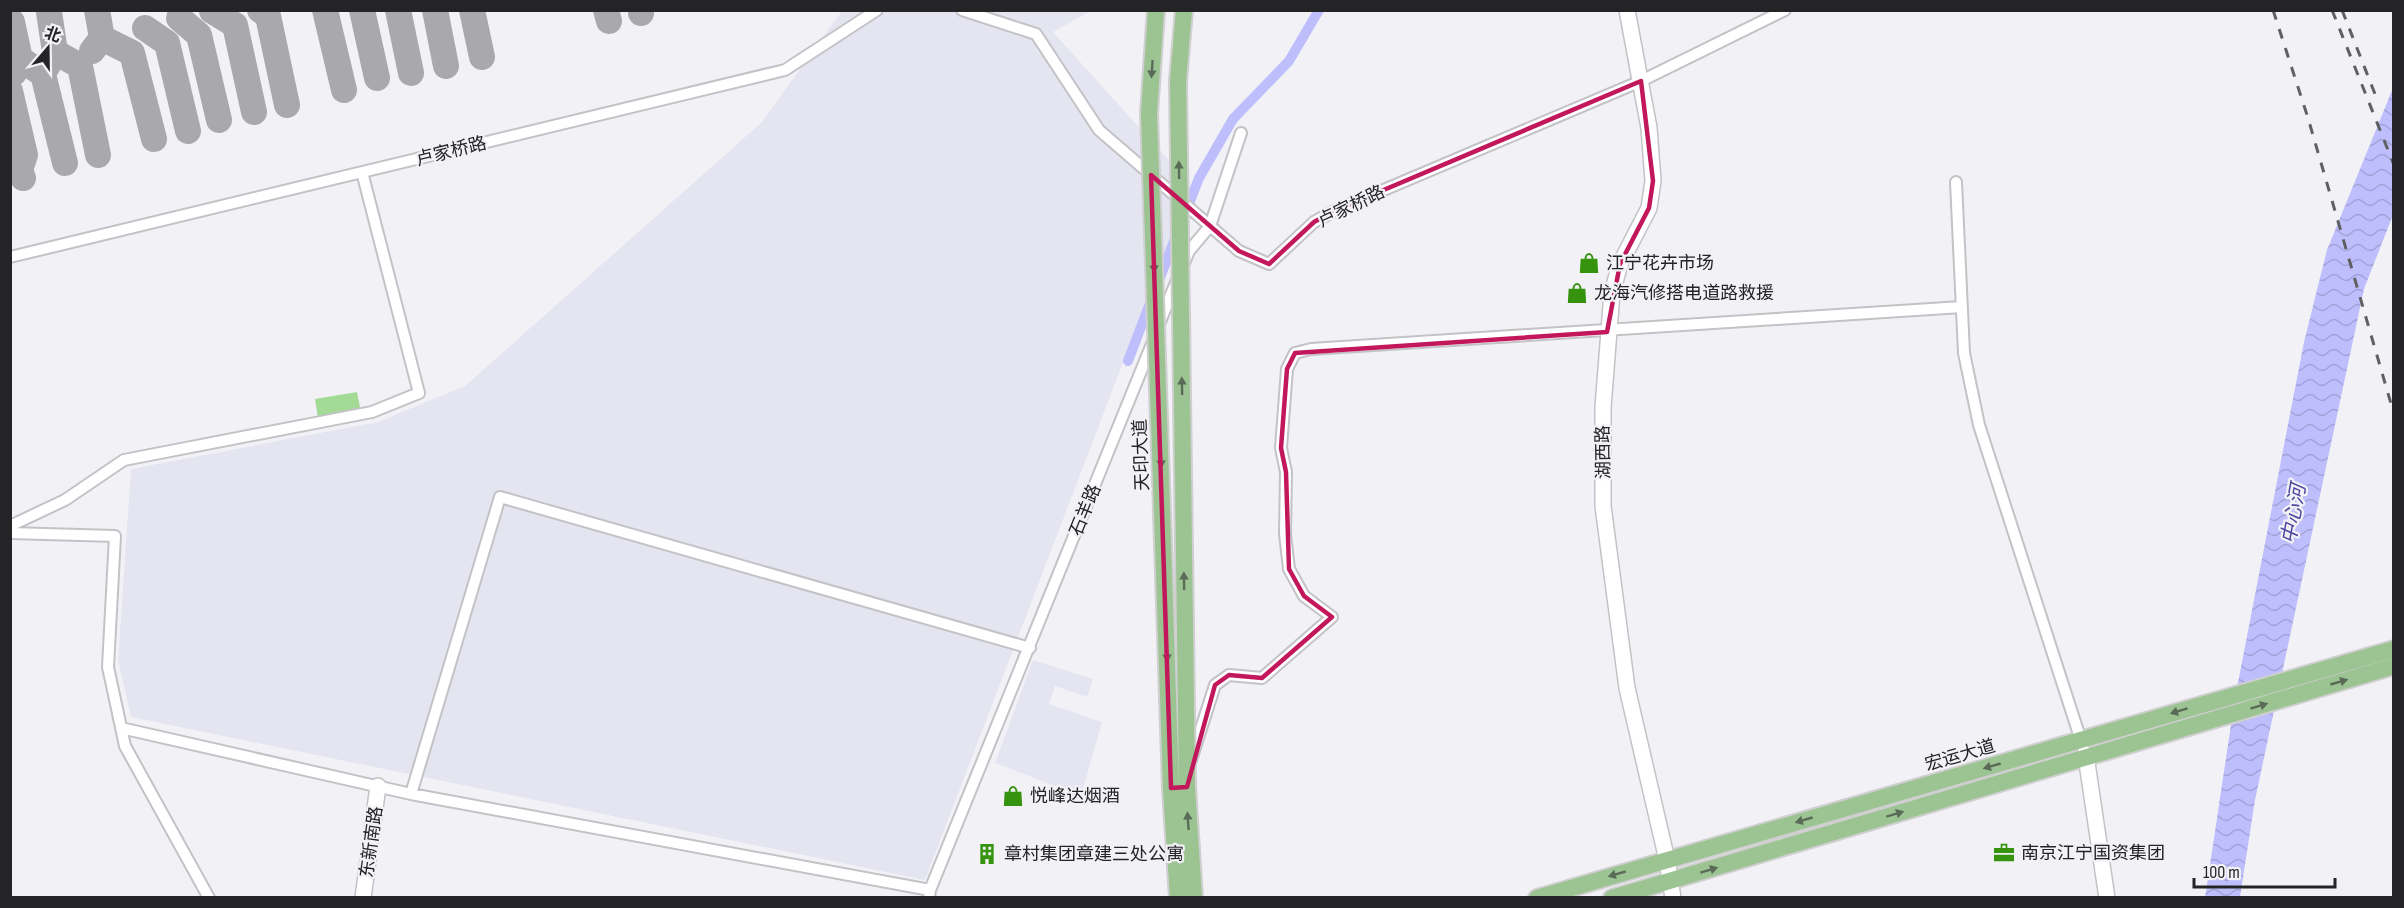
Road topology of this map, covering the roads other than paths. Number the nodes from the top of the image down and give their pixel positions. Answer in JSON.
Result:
{"nodes":[{"id":1,"x":877,"y":10,"type":"edge"},
{"id":2,"x":962,"y":10,"type":"edge"},
{"id":3,"x":1156,"y":10,"type":"edge"},
{"id":4,"x":1184,"y":10,"type":"edge"},
{"id":5,"x":1627,"y":10,"type":"edge"},
{"id":6,"x":1785,"y":10,"type":"edge"},
{"id":7,"x":1641,"y":81,"type":"junction"},
{"id":8,"x":1241,"y":134,"type":"dead end"},
{"id":9,"x":362,"y":172,"type":"junction"},
{"id":10,"x":1956,"y":182,"type":"dead end"},
{"id":11,"x":1210,"y":226,"type":"junction"},
{"id":12,"x":10,"y":257,"type":"edge"},
{"id":13,"x":1962,"y":307,"type":"junction"},
{"id":14,"x":1607,"y":332,"type":"junction"},
{"id":15,"x":10,"y":526,"type":"edge"},
{"id":16,"x":10,"y":533,"type":"edge"},
{"id":17,"x":1030,"y":648,"type":"junction"},
{"id":18,"x":2394,"y":649,"type":"edge"},
{"id":19,"x":2394,"y":666,"type":"edge"},
{"id":20,"x":121,"y":728,"type":"junction"},
{"id":21,"x":2081,"y":740,"type":"junction"},
{"id":22,"x":2086,"y":756,"type":"junction"},
{"id":23,"x":378,"y":786,"type":"junction"},
{"id":24,"x":1179,"y":787,"type":"junction"},
{"id":25,"x":411,"y":794,"type":"junction"},
{"id":26,"x":1667,"y":860,"type":"junction"},
{"id":27,"x":1672,"y":889,"type":"edge"},
{"id":28,"x":929,"y":894,"type":"edge"},
{"id":29,"x":209,"y":897,"type":"edge"},
{"id":30,"x":363,"y":897,"type":"edge"},
{"id":31,"x":1178,"y":897,"type":"edge"},
{"id":32,"x":1194,"y":897,"type":"edge"},
{"id":33,"x":1537,"y":897,"type":"edge"},
{"id":34,"x":1612,"y":897,"type":"edge"},
{"id":35,"x":2107,"y":897,"type":"edge"}],
"edges":[{"from":1,"to":9,"type":"street","name":"卢家桥路"},
{"from":2,"to":11,"type":"street","name":"卢家桥路"},
{"from":3,"to":24,"type":"main road","name":"天印大道","one_way":true,"bridge":true},
{"from":24,"to":4,"type":"main road","name":"天印大道","one_way":true,"bridge":true},
{"from":5,"to":7,"type":"street","name":"湖西路"},
{"from":6,"to":7,"type":"street","name":"卢家桥路"},
{"from":7,"to":11,"type":"street","name":"卢家桥路"},
{"from":7,"to":14,"type":"street","name":"湖西路"},
{"from":8,"to":11,"type":"street","name":"石羊路"},
{"from":9,"to":12,"type":"street","name":"卢家桥路"},
{"from":9,"to":15,"type":"street"},
{"from":10,"to":13,"type":"street"},
{"from":11,"to":17,"type":"street","name":"石羊路"},
{"from":13,"to":14,"type":"street"},
{"from":13,"to":21,"type":"street"},
{"from":14,"to":24,"type":"street"},
{"from":14,"to":26,"type":"street","name":"湖西路"},
{"from":16,"to":20,"type":"street"},
{"from":17,"to":25,"type":"street"},
{"from":17,"to":28,"type":"street","name":"石羊路"},
{"from":18,"to":21,"type":"main road","name":"宏运大道","one_way":true},
{"from":22,"to":19,"type":"main road","name":"宏运大道","one_way":true},
{"from":20,"to":23,"type":"street"},
{"from":20,"to":29,"type":"street"},
{"from":21,"to":22,"type":"street"},
{"from":21,"to":26,"type":"main road","name":"宏运大道","one_way":true},
{"from":27,"to":22,"type":"main road","name":"宏运大道","one_way":true},
{"from":22,"to":35,"type":"street"},
{"from":23,"to":25,"type":"street"},
{"from":23,"to":30,"type":"street","name":"东新南路"},
{"from":24,"to":31,"type":"main road","name":"天印大道"},
{"from":32,"to":24,"type":"main road","name":"天印大道","one_way":true},
{"from":25,"to":28,"type":"street"},
{"from":26,"to":27,"type":"street","name":"湖西路"},
{"from":26,"to":33,"type":"main road","name":"宏运大道","one_way":true},
{"from":27,"to":34,"type":"main road","name":"宏运大道"}]}
